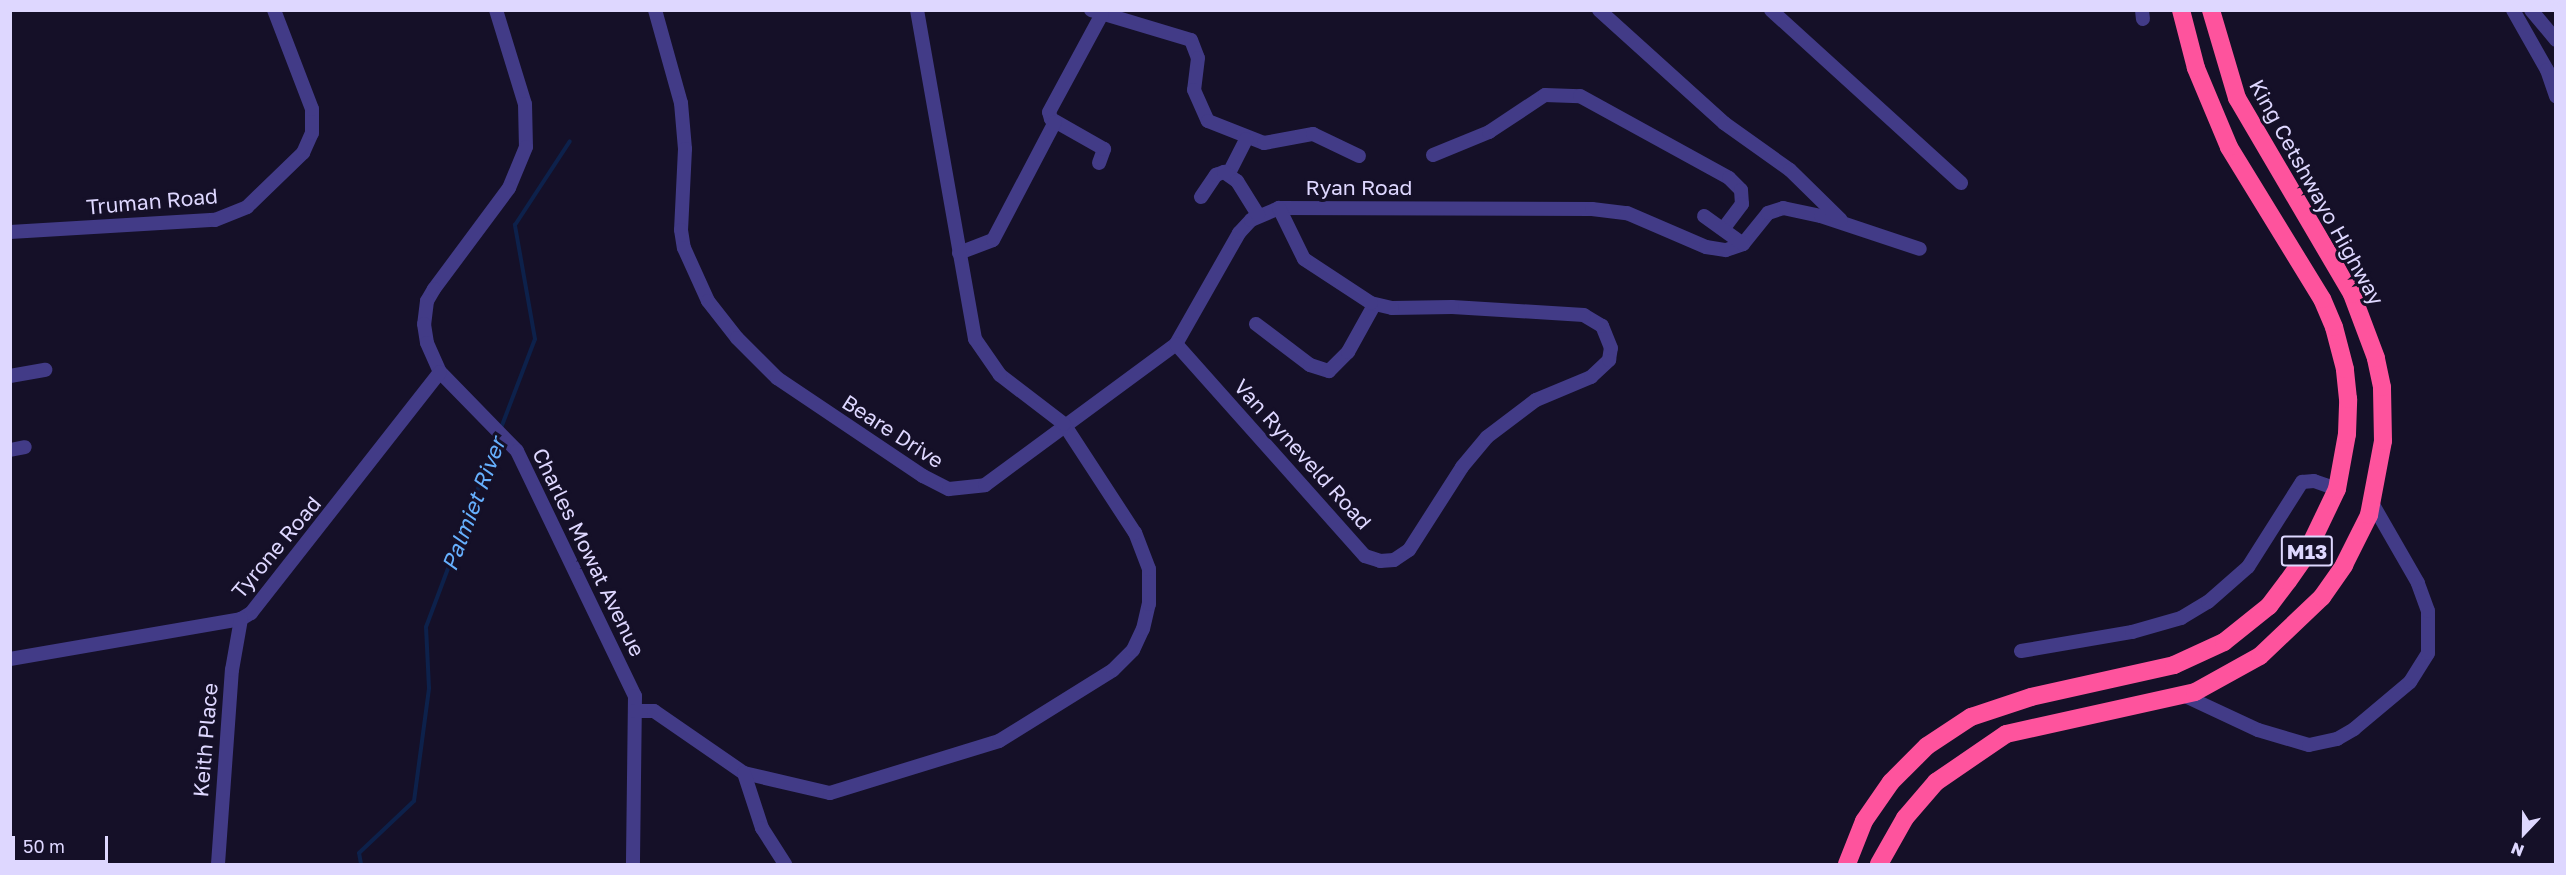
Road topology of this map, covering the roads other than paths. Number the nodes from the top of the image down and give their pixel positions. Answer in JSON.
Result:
{"nodes":[{"id":1,"x":274,"y":10,"type":"edge"},
{"id":2,"x":496,"y":10,"type":"edge"},
{"id":3,"x":655,"y":10,"type":"edge"},
{"id":4,"x":917,"y":10,"type":"edge"},
{"id":5,"x":1599,"y":10,"type":"edge"},
{"id":6,"x":1771,"y":10,"type":"edge"},
{"id":7,"x":2181,"y":10,"type":"edge"},
{"id":8,"x":2211,"y":10,"type":"edge"},
{"id":9,"x":2512,"y":10,"type":"edge"},
{"id":10,"x":2531,"y":10,"type":"edge"},
{"id":11,"x":1097,"y":12,"type":"edge"},
{"id":12,"x":2556,"y":40,"type":"edge"},
{"id":13,"x":2556,"y":96,"type":"edge"},
{"id":14,"x":1055,"y":122,"type":"junction"},
{"id":15,"x":1246,"y":139,"type":"junction"},
{"id":16,"x":1433,"y":155,"type":"dead end"},
{"id":17,"x":1359,"y":156,"type":"dead end"},
{"id":18,"x":1099,"y":163,"type":"dead end"},
{"id":19,"x":1229,"y":173,"type":"junction"},
{"id":20,"x":1961,"y":183,"type":"dead end"},
{"id":21,"x":1201,"y":197,"type":"dead end"},
{"id":22,"x":1279,"y":208,"type":"junction"},
{"id":23,"x":1258,"y":216,"type":"junction"},
{"id":24,"x":1704,"y":216,"type":"dead end"},
{"id":25,"x":1844,"y":224,"type":"junction"},
{"id":26,"x":1724,"y":228,"type":"junction"},
{"id":27,"x":10,"y":232,"type":"edge"},
{"id":28,"x":1743,"y":244,"type":"junction"},
{"id":29,"x":1920,"y":249,"type":"dead end"},
{"id":30,"x":959,"y":253,"type":"junction"},
{"id":31,"x":1374,"y":304,"type":"junction"},
{"id":32,"x":1256,"y":324,"type":"dead end"},
{"id":33,"x":1176,"y":344,"type":"junction"},
{"id":34,"x":45,"y":370,"type":"dead end"},
{"id":35,"x":12,"y":372,"type":"edge"},
{"id":36,"x":440,"y":372,"type":"junction"},
{"id":37,"x":1064,"y":424,"type":"junction"},
{"id":38,"x":25,"y":447,"type":"dead end"},
{"id":39,"x":10,"y":450,"type":"edge"},
{"id":40,"x":2337,"y":489,"type":"junction"},
{"id":41,"x":2372,"y":503,"type":"junction"},
{"id":42,"x":241,"y":620,"type":"junction"},
{"id":43,"x":2021,"y":651,"type":"dead end"},
{"id":44,"x":10,"y":659,"type":"edge"},
{"id":45,"x":2183,"y":695,"type":"junction"},
{"id":46,"x":635,"y":711,"type":"junction"},
{"id":47,"x":744,"y":773,"type":"junction"},
{"id":48,"x":218,"y":864,"type":"edge"},
{"id":49,"x":633,"y":864,"type":"edge"},
{"id":50,"x":785,"y":864,"type":"edge"},
{"id":51,"x":1847,"y":864,"type":"edge"},
{"id":52,"x":1879,"y":864,"type":"edge"}],
"edges":[{"from":1,"to":27,"type":"street","name":"Truman Road"},
{"from":2,"to":36,"type":"street","name":"Charles Mowat Avenue"},
{"from":3,"to":37,"type":"street","name":"Beare Drive"},
{"from":4,"to":30,"type":"street"},
{"from":5,"to":25,"type":"street"},
{"from":6,"to":20,"type":"street"},
{"from":7,"to":40,"type":"highway","number":"M13"},
{"from":8,"to":41,"type":"highway","name":"King Cetshwayo Highway","number":"M13"},
{"from":9,"to":13,"type":"street"},
{"from":10,"to":12,"type":"street"},
{"from":11,"to":14,"type":"street"},
{"from":11,"to":15,"type":"street"},
{"from":14,"to":18,"type":"street"},
{"from":14,"to":30,"type":"street"},
{"from":15,"to":17,"type":"street"},
{"from":15,"to":19,"type":"street"},
{"from":16,"to":26,"type":"street"},
{"from":19,"to":21,"type":"street"},
{"from":19,"to":23,"type":"street"},
{"from":22,"to":23,"type":"street","name":"Ryan Road"},
{"from":22,"to":28,"type":"street","name":"Ryan Road"},
{"from":22,"to":31,"type":"street"},
{"from":23,"to":33,"type":"street","name":"Ryan Road"},
{"from":24,"to":26,"type":"street"},
{"from":25,"to":28,"type":"street"},
{"from":25,"to":29,"type":"street"},
{"from":26,"to":28,"type":"street"},
{"from":30,"to":37,"type":"street"},
{"from":31,"to":32,"type":"street"},
{"from":31,"to":33,"type":"street","name":"Van Ryneveld Road"},
{"from":33,"to":37,"type":"street","name":"Ryan Road"},
{"from":34,"to":35,"type":"street"},
{"from":36,"to":42,"type":"street","name":"Tyrone Road"},
{"from":36,"to":46,"type":"street","name":"Charles Mowat Avenue"},
{"from":37,"to":47,"type":"street"},
{"from":38,"to":39,"type":"street"},
{"from":40,"to":43,"type":"street"},
{"from":40,"to":51,"type":"highway","number":"M13"},
{"from":41,"to":45,"type":"highway","name":"King Cetshwayo Highway","number":"M13"},
{"from":41,"to":45,"type":"street"},
{"from":42,"to":44,"type":"street","name":"Tyrone Road"},
{"from":42,"to":48,"type":"street","name":"Keith Place"},
{"from":45,"to":52,"type":"highway","name":"King Cetshwayo Highway","number":"M13"},
{"from":46,"to":47,"type":"street"},
{"from":46,"to":49,"type":"street","name":"Charles Mowat Avenue"},
{"from":47,"to":50,"type":"street"}]}
